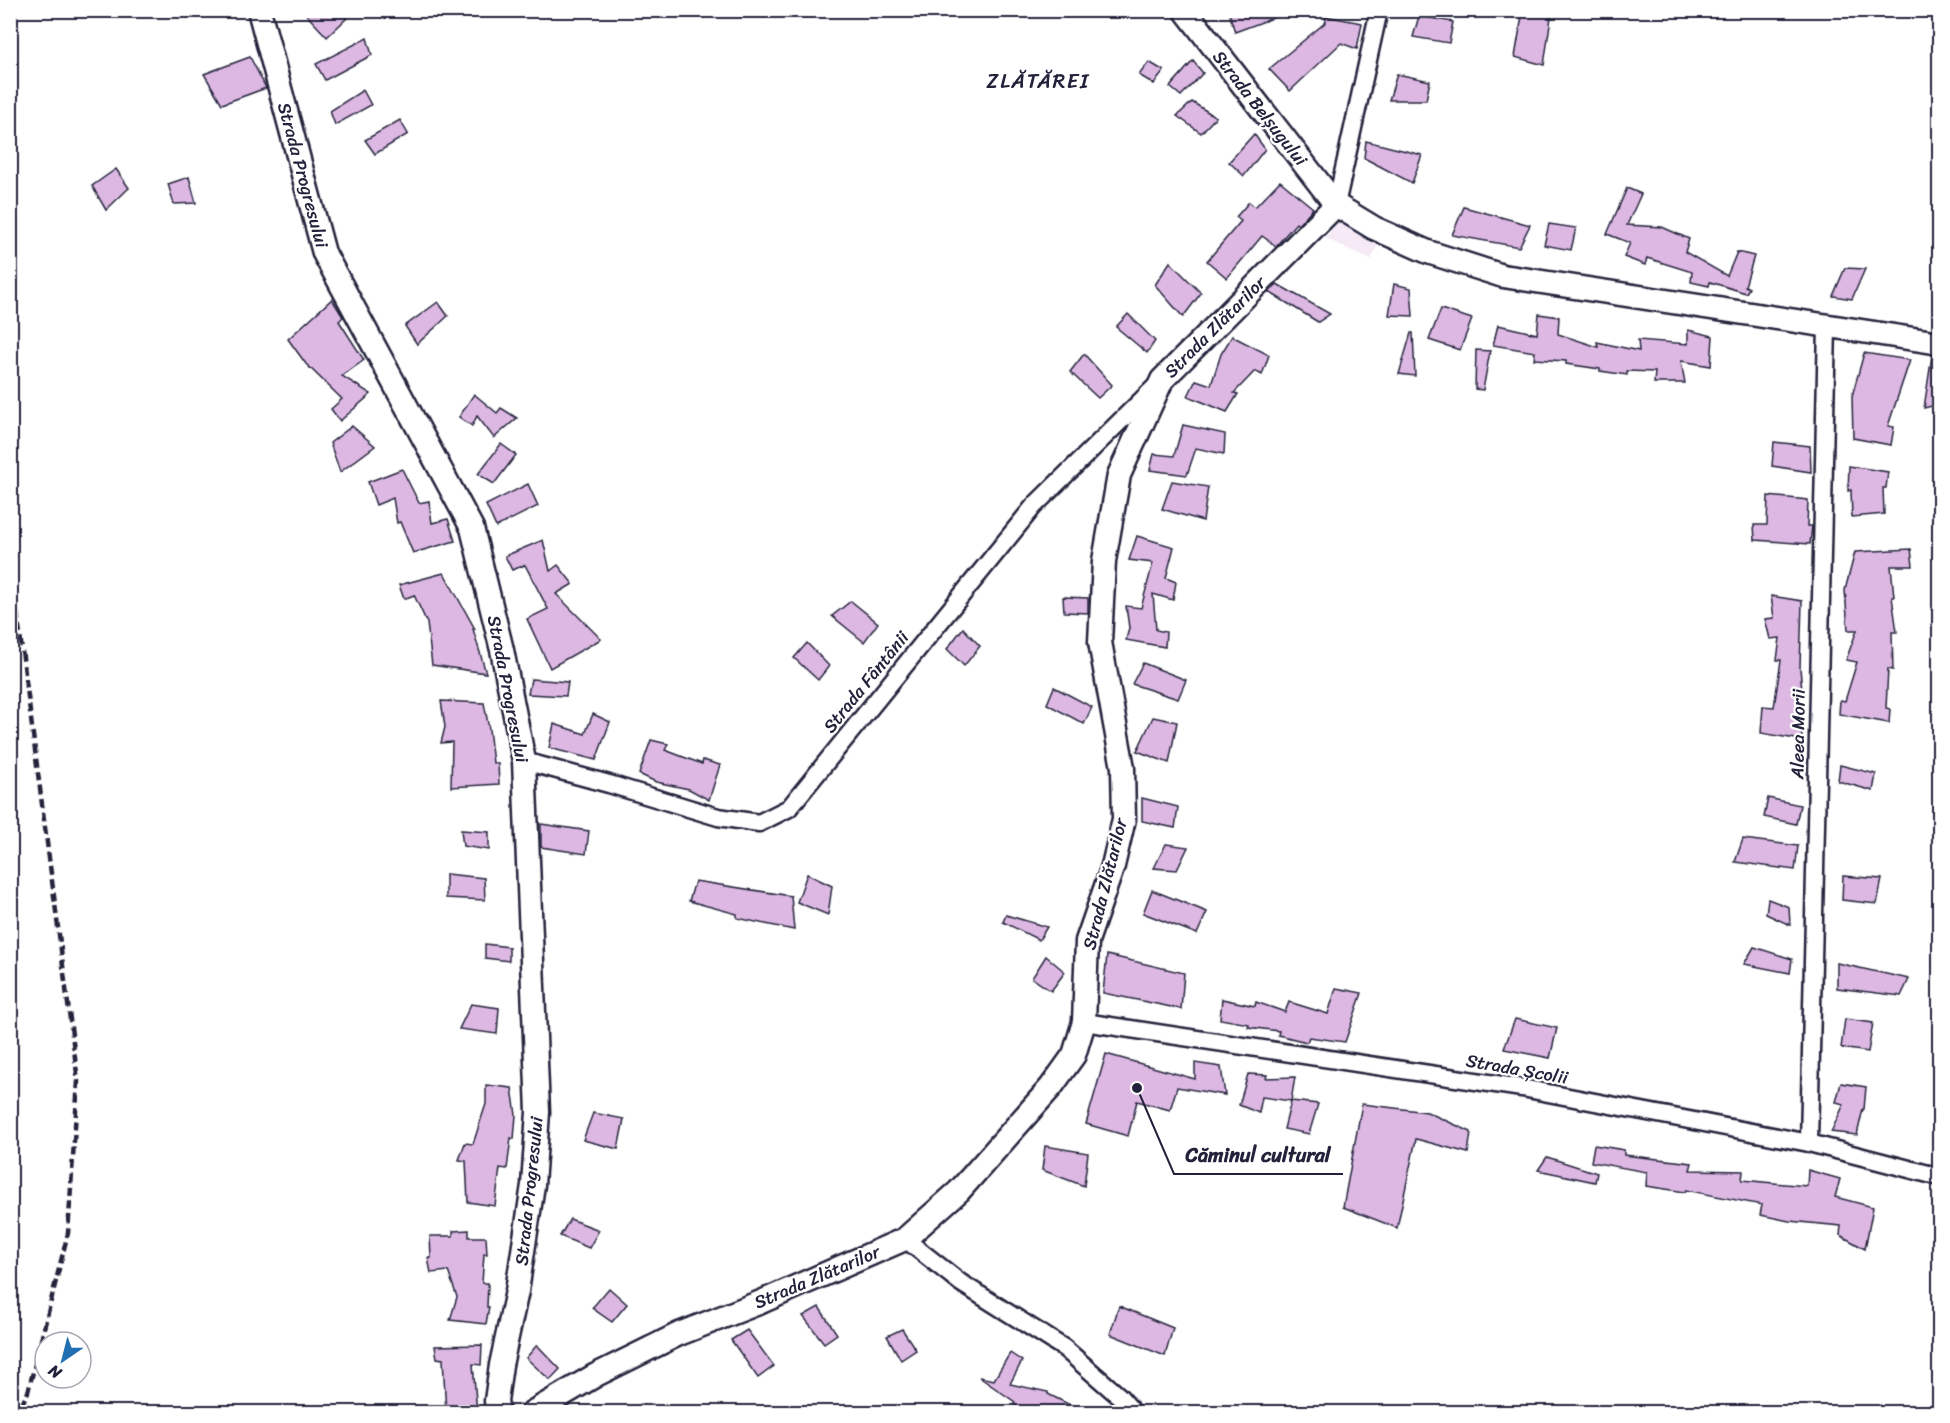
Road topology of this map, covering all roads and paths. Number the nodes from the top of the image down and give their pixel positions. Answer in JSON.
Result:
{"nodes":[{"id":1,"x":259,"y":10,"type":"edge"},
{"id":2,"x":1185,"y":10,"type":"edge"},
{"id":3,"x":1379,"y":10,"type":"edge"},
{"id":4,"x":1336,"y":206,"type":"junction"},
{"id":5,"x":1827,"y":326,"type":"junction"},
{"id":6,"x":1940,"y":343,"type":"edge"},
{"id":7,"x":1162,"y":380,"type":"junction"},
{"id":8,"x":524,"y":761,"type":"junction"},
{"id":9,"x":1084,"y":1022,"type":"junction"},
{"id":10,"x":1809,"y":1143,"type":"junction"},
{"id":11,"x":1940,"y":1177,"type":"edge"},
{"id":12,"x":904,"y":1239,"type":"junction"},
{"id":13,"x":498,"y":1413,"type":"edge"},
{"id":14,"x":533,"y":1413,"type":"edge"},
{"id":15,"x":1133,"y":1413,"type":"edge"}],
"edges":[{"from":1,"to":8,"type":"street","name":"Strada Progresului"},
{"from":2,"to":4,"type":"street","name":"Strada Belșugului"},
{"from":3,"to":4,"type":"street"},
{"from":4,"to":5,"type":"street"},
{"from":4,"to":7,"type":"street","name":"Strada Zlătarilor"},
{"from":5,"to":6,"type":"street"},
{"from":5,"to":10,"type":"street","name":"Aleea Morii"},
{"from":7,"to":8,"type":"street","name":"Strada Fântânii"},
{"from":7,"to":9,"type":"street","name":"Strada Zlătarilor"},
{"from":8,"to":13,"type":"street","name":"Strada Progresului"},
{"from":9,"to":10,"type":"street","name":"Strada Școlii"},
{"from":9,"to":12,"type":"street","name":"Strada Zlătarilor"},
{"from":10,"to":11,"type":"street","name":"Strada Școlii"},
{"from":12,"to":14,"type":"street","name":"Strada Zlătarilor"},
{"from":12,"to":15,"type":"street"}]}
